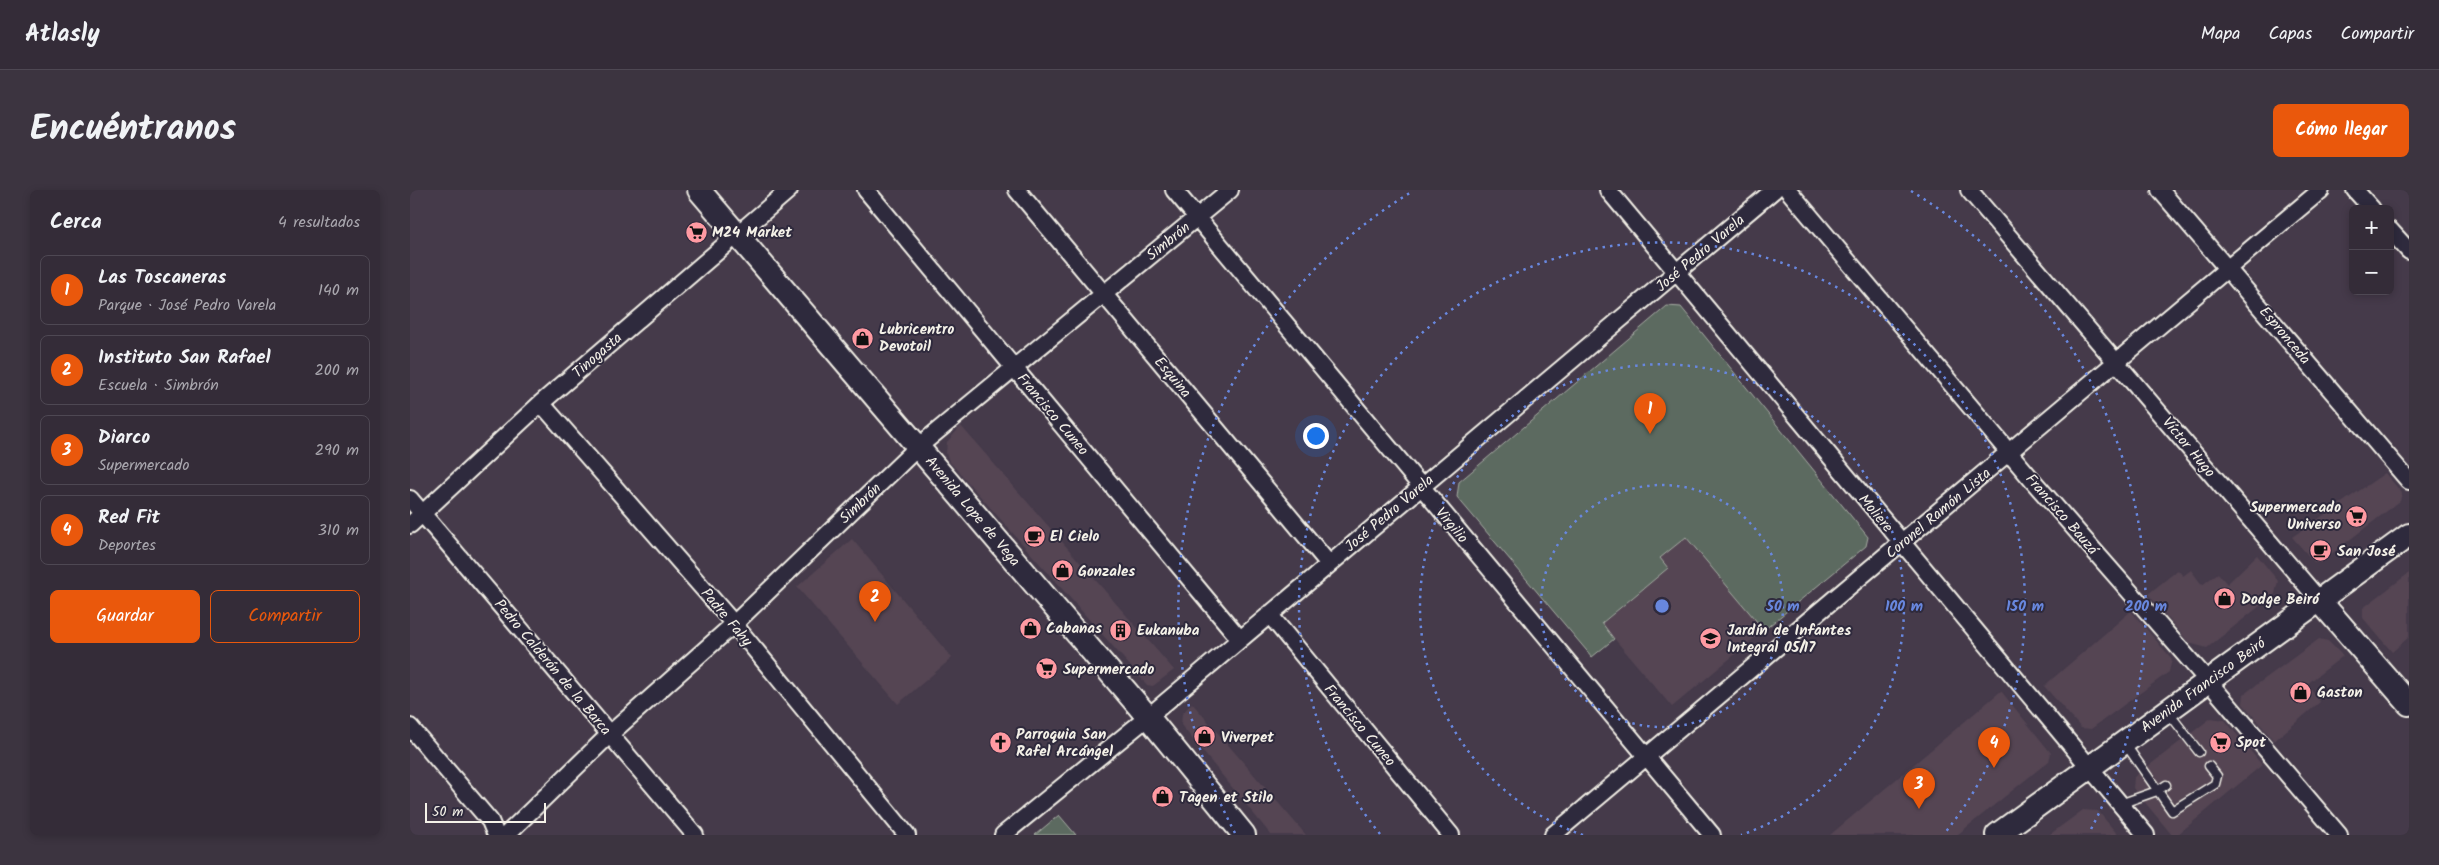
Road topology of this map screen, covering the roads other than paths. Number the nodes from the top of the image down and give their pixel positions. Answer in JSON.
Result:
{"nodes":[{"id":1,"x":699,"y":190,"type":"edge"},
{"id":2,"x":789,"y":190,"type":"edge"},
{"id":3,"x":866,"y":190,"type":"edge"},
{"id":4,"x":1017,"y":190,"type":"edge"},
{"id":5,"x":1174,"y":190,"type":"edge"},
{"id":6,"x":1230,"y":190,"type":"edge"},
{"id":7,"x":1608,"y":190,"type":"edge"},
{"id":8,"x":1774,"y":190,"type":"edge"},
{"id":9,"x":1788,"y":190,"type":"edge"},
{"id":10,"x":1969,"y":190,"type":"edge"},
{"id":11,"x":2160,"y":190,"type":"edge"},
{"id":12,"x":2321,"y":190,"type":"edge"},
{"id":13,"x":2355,"y":190,"type":"edge"},
{"id":14,"x":2368,"y":205,"type":"edge"},
{"id":15,"x":1197,"y":218,"type":"junction"},
{"id":16,"x":2394,"y":234,"type":"edge"},
{"id":17,"x":737,"y":235,"type":"junction"},
{"id":18,"x":2409,"y":251,"type":"edge"},
{"id":19,"x":2227,"y":267,"type":"junction"},
{"id":20,"x":1677,"y":273,"type":"junction"},
{"id":21,"x":1103,"y":293,"type":"junction"},
{"id":22,"x":2117,"y":363,"type":"junction"},
{"id":23,"x":1014,"y":367,"type":"junction"},
{"id":24,"x":541,"y":403,"type":"junction"},
{"id":25,"x":918,"y":447,"type":"junction"},
{"id":26,"x":2011,"y":452,"type":"junction"},
{"id":27,"x":2409,"y":481,"type":"edge"},
{"id":28,"x":1420,"y":487,"type":"junction"},
{"id":29,"x":410,"y":499,"type":"edge"},
{"id":30,"x":422,"y":514,"type":"junction"},
{"id":31,"x":410,"y":525,"type":"edge"},
{"id":32,"x":2409,"y":535,"type":"edge"},
{"id":33,"x":1901,"y":543,"type":"junction"},
{"id":34,"x":1329,"y":564,"type":"junction"},
{"id":35,"x":2319,"y":600,"type":"junction"},
{"id":36,"x":1269,"y":614,"type":"junction"},
{"id":37,"x":734,"y":624,"type":"junction"},
{"id":38,"x":1240,"y":638,"type":"junction"},
{"id":39,"x":2208,"y":681,"type":"junction"},
{"id":40,"x":2409,"y":704,"type":"edge"},
{"id":41,"x":2167,"y":711,"type":"junction"},
{"id":42,"x":1148,"y":717,"type":"junction"},
{"id":43,"x":410,"y":727,"type":"edge"},
{"id":44,"x":610,"y":734,"type":"junction"},
{"id":45,"x":2124,"y":742,"type":"junction"},
{"id":46,"x":2199,"y":752,"type":"dead end"},
{"id":47,"x":1647,"y":758,"type":"junction"},
{"id":48,"x":2209,"y":766,"type":"dead end"},
{"id":49,"x":2090,"y":767,"type":"junction"},
{"id":50,"x":2166,"y":785,"type":"dead end"},
{"id":51,"x":2157,"y":791,"type":"junction"},
{"id":52,"x":2120,"y":804,"type":"junction"},
{"id":53,"x":496,"y":835,"type":"edge"},
{"id":54,"x":506,"y":835,"type":"edge"},
{"id":55,"x":694,"y":835,"type":"edge"},
{"id":56,"x":907,"y":835,"type":"edge"},
{"id":57,"x":1003,"y":835,"type":"edge"},
{"id":58,"x":1244,"y":835,"type":"edge"},
{"id":59,"x":1451,"y":835,"type":"edge"},
{"id":60,"x":1553,"y":835,"type":"edge"},
{"id":61,"x":1712,"y":835,"type":"edge"},
{"id":62,"x":1997,"y":835,"type":"edge"},
{"id":63,"x":2146,"y":835,"type":"edge"},
{"id":64,"x":2339,"y":835,"type":"edge"}],
"edges":[{"from":1,"to":17,"type":"main road","name":"Avenida Lope de Vega"},
{"from":2,"to":17,"type":"street","name":"Tinogasta"},
{"from":3,"to":23,"type":"street","name":"Francisco Cuneo"},
{"from":4,"to":21,"type":"street","name":"Esquina"},
{"from":5,"to":15,"type":"street","name":"Virgilio"},
{"from":6,"to":15,"type":"street","name":"Simbrón"},
{"from":7,"to":20,"type":"street","name":"Moliere"},
{"from":8,"to":20,"type":"street","name":"José Pedro Varela"},
{"from":9,"to":26,"type":"street","name":"Francisco Bauzá"},
{"from":10,"to":22,"type":"street","name":"Víctor Hugo"},
{"from":11,"to":19,"type":"street","name":"Espronceda"},
{"from":12,"to":19,"type":"street","name":"Coronel Ramón Lista"},
{"from":13,"to":14,"type":"street"},
{"from":15,"to":21,"type":"street","name":"Simbrón"},
{"from":15,"to":28,"type":"street","name":"Virgilio"},
{"from":16,"to":18,"type":"street"},
{"from":17,"to":24,"type":"street","name":"Tinogasta"},
{"from":17,"to":25,"type":"main road","name":"Avenida Lope de Vega"},
{"from":19,"to":22,"type":"street","name":"Coronel Ramón Lista"},
{"from":19,"to":27,"type":"street","name":"Espronceda"},
{"from":20,"to":28,"type":"street","name":"José Pedro Varela"},
{"from":20,"to":33,"type":"street","name":"Moliere"},
{"from":21,"to":23,"type":"street","name":"Simbrón"},
{"from":21,"to":34,"type":"street","name":"Esquina"},
{"from":22,"to":26,"type":"street","name":"Coronel Ramón Lista"},
{"from":22,"to":35,"type":"street","name":"Víctor Hugo"},
{"from":23,"to":25,"type":"street","name":"Simbrón"},
{"from":23,"to":38,"type":"street","name":"Francisco Cuneo"},
{"from":24,"to":30,"type":"street","name":"Tinogasta"},
{"from":24,"to":37,"type":"street","name":"Padre Fahy"},
{"from":25,"to":37,"type":"street","name":"Simbrón"},
{"from":25,"to":42,"type":"main road","name":"Avenida Lope de Vega"},
{"from":26,"to":33,"type":"street","name":"Coronel Ramón Lista"},
{"from":26,"to":39,"type":"street","name":"Francisco Bauzá"},
{"from":28,"to":34,"type":"street","name":"José Pedro Varela"},
{"from":28,"to":47,"type":"street","name":"Virgilio"},
{"from":29,"to":30,"type":"street","name":"Pedro Calderón de la Barca"},
{"from":30,"to":31,"type":"street","name":"Tinogasta"},
{"from":30,"to":44,"type":"street","name":"Pedro Calderón de la Barca"},
{"from":32,"to":35,"type":"main road","name":"Avenida Francisco Beiró"},
{"from":33,"to":47,"type":"street","name":"Coronel Ramón Lista"},
{"from":33,"to":49,"type":"street","name":"Moliere"},
{"from":34,"to":36,"type":"street","name":"José Pedro Varela"},
{"from":35,"to":39,"type":"main road","name":"Avenida Francisco Beiró"},
{"from":35,"to":40,"type":"main road","name":"Víctor Hugo"},
{"from":36,"to":38,"type":"street","name":"José Pedro Varela"},
{"from":36,"to":59,"type":"street","name":"Francisco Cuneo"},
{"from":37,"to":44,"type":"street","name":"Simbrón"},
{"from":37,"to":56,"type":"street","name":"Padre Fahy"},
{"from":38,"to":42,"type":"street","name":"José Pedro Varela"},
{"from":39,"to":41,"type":"main road","name":"Avenida Francisco Beiró"},
{"from":39,"to":64,"type":"street","name":"Francisco Bauzá"},
{"from":41,"to":45,"type":"main road","name":"Avenida Francisco Beiró"},
{"from":41,"to":46,"type":"lane"},
{"from":42,"to":57,"type":"street","name":"José Pedro Varela"},
{"from":42,"to":58,"type":"main road","name":"Avenida Lope de Vega"},
{"from":43,"to":53,"type":"street"},
{"from":44,"to":54,"type":"street","name":"Simbrón"},
{"from":44,"to":55,"type":"street","name":"Pedro Calderón de la Barca"},
{"from":45,"to":49,"type":"main road","name":"Avenida Francisco Beiró"},
{"from":45,"to":51,"type":"lane"},
{"from":47,"to":60,"type":"street","name":"Coronel Ramón Lista"},
{"from":47,"to":61,"type":"street","name":"Virgilio"},
{"from":48,"to":51,"type":"lane"},
{"from":49,"to":52,"type":"street","name":"Moliere"},
{"from":49,"to":62,"type":"main road","name":"Avenida Francisco Beiró"},
{"from":50,"to":51,"type":"lane"},
{"from":51,"to":52,"type":"lane"},
{"from":52,"to":63,"type":"street","name":"Moliere"}]}
